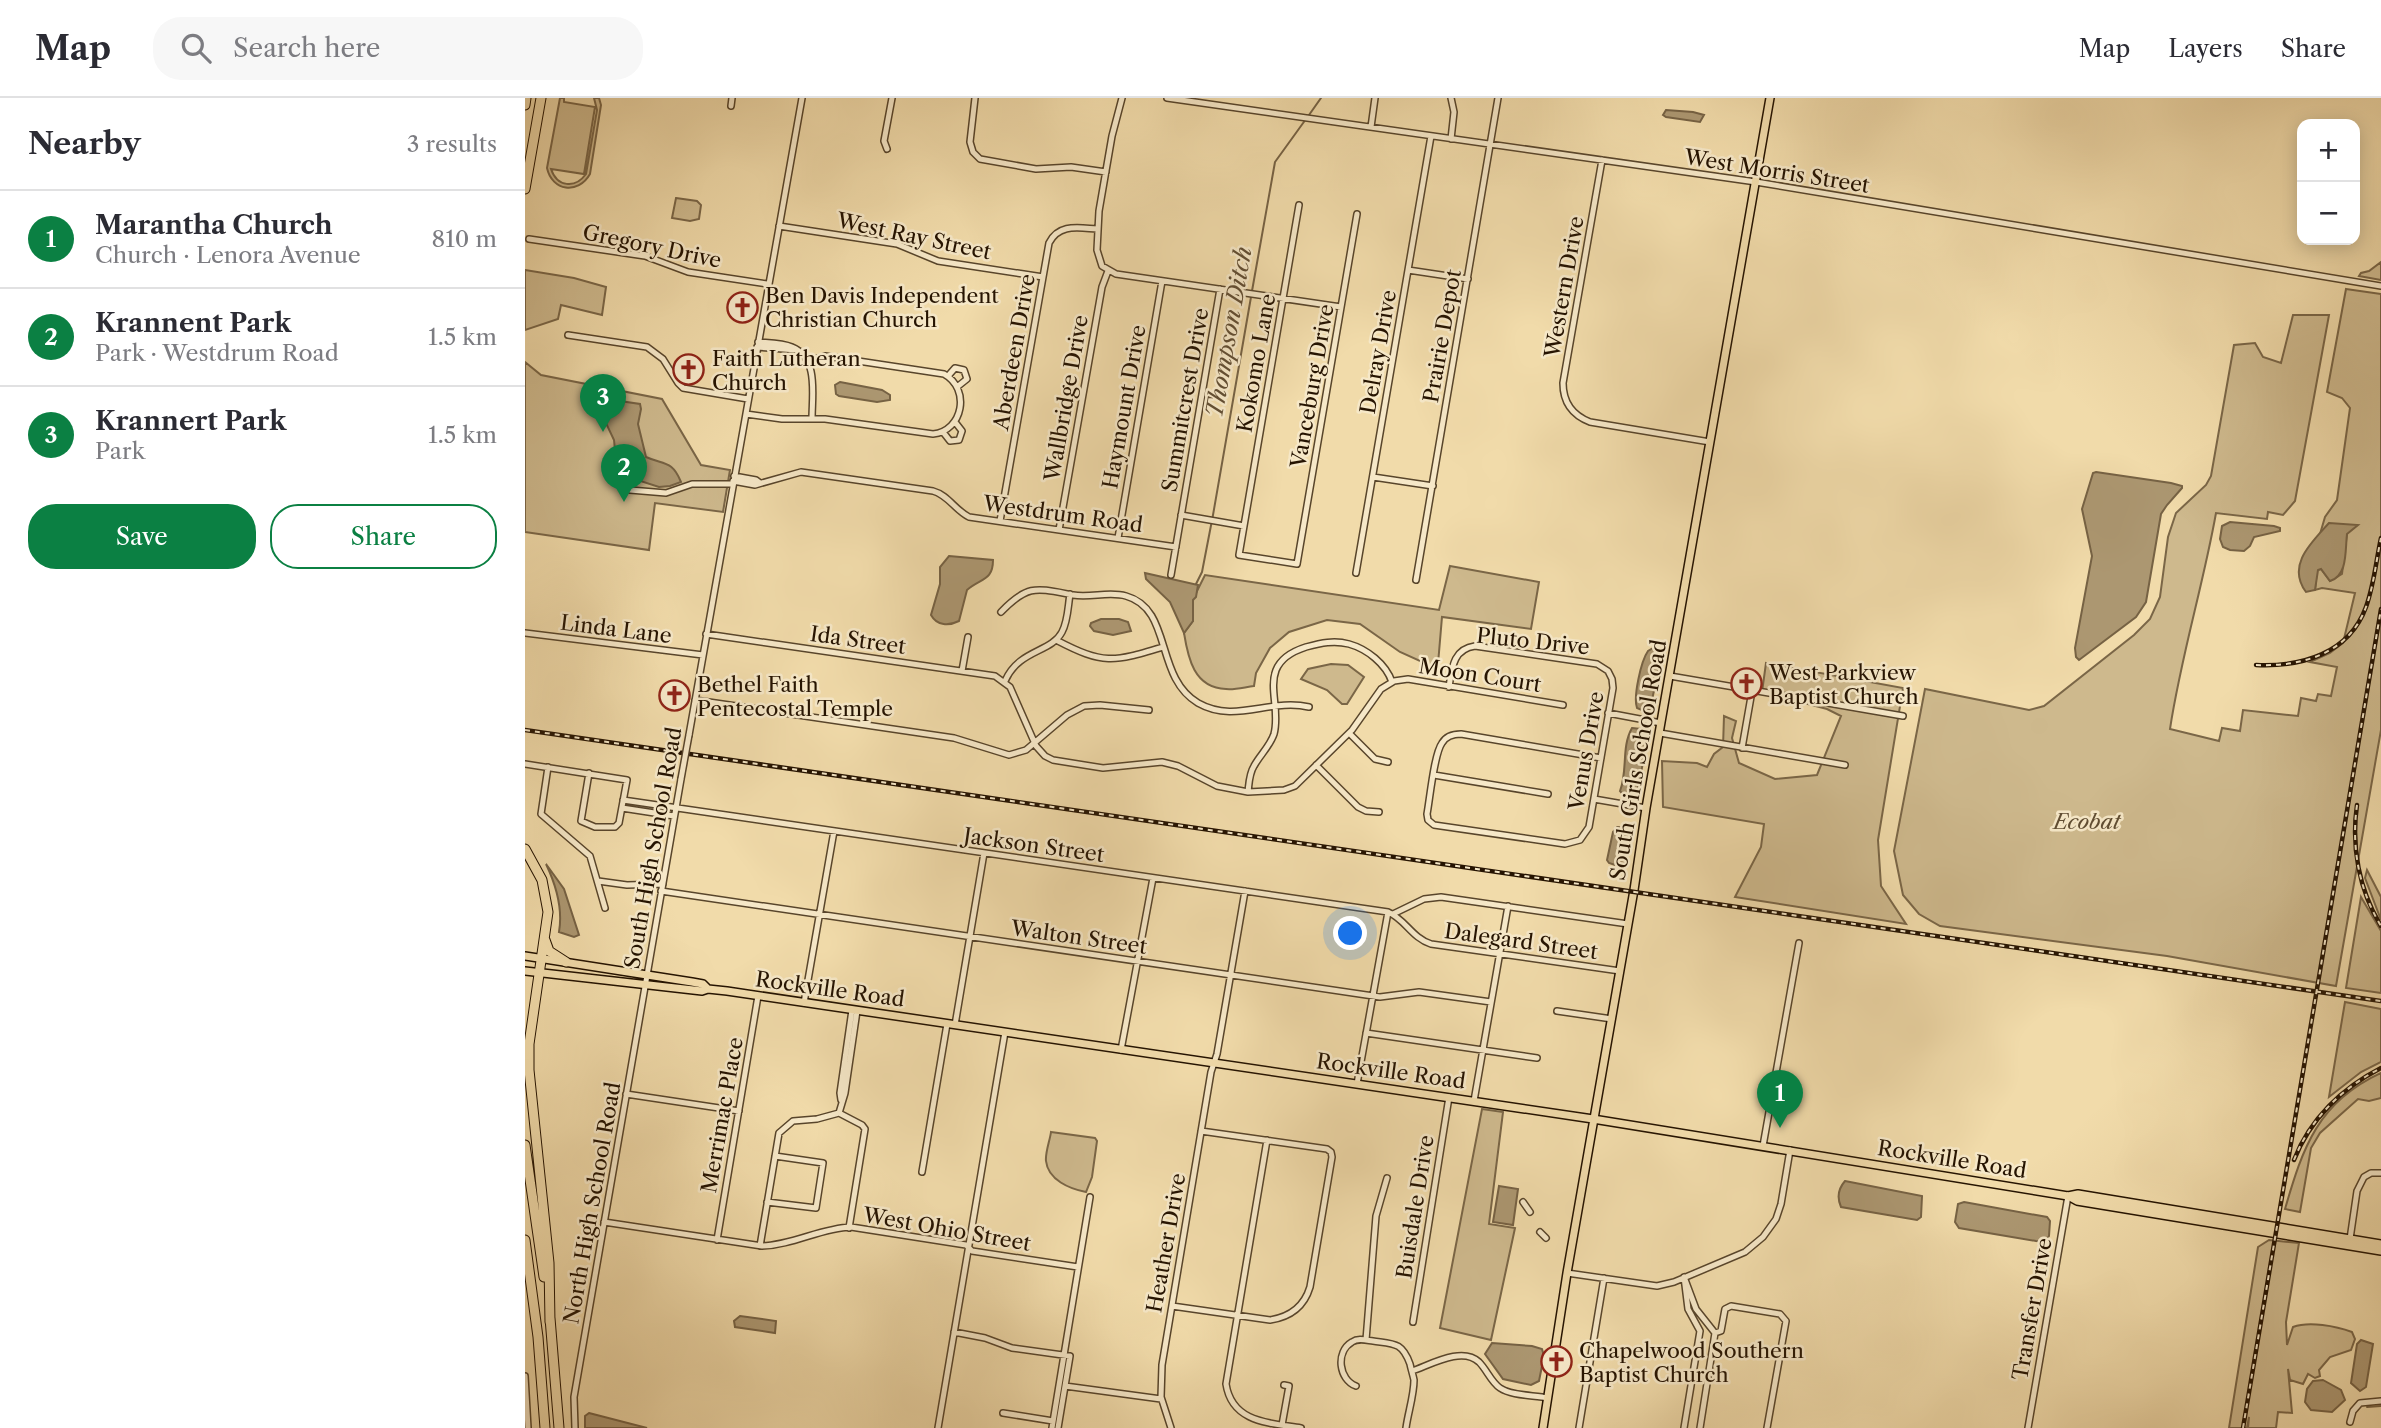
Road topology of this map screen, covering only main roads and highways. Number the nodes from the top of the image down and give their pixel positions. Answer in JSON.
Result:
{"nodes":[{"id":1,"x":526,"y":98,"type":"edge"},
{"id":2,"x":543,"y":98,"type":"edge"},
{"id":3,"x":1770,"y":98,"type":"edge"},
{"id":4,"x":525,"y":105,"type":"edge"},
{"id":5,"x":525,"y":189,"type":"edge"},
{"id":6,"x":525,"y":849,"type":"edge"},
{"id":7,"x":544,"y":935,"type":"junction"},
{"id":8,"x":525,"y":957,"type":"edge"},
{"id":9,"x":541,"y":959,"type":"junction"},
{"id":10,"x":565,"y":962,"type":"junction"},
{"id":11,"x":525,"y":971,"type":"edge"},
{"id":12,"x":539,"y":973,"type":"junction"},
{"id":13,"x":646,"y":979,"type":"junction"},
{"id":14,"x":1593,"y":1119,"type":"junction"},
{"id":15,"x":525,"y":1145,"type":"edge"},
{"id":16,"x":525,"y":1240,"type":"edge"},
{"id":17,"x":2349,"y":1242,"type":"junction"},
{"id":18,"x":2381,"y":1244,"type":"edge"},
{"id":19,"x":2381,"y":1251,"type":"edge"},
{"id":20,"x":525,"y":1282,"type":"edge"},
{"id":21,"x":535,"y":1311,"type":"junction"},
{"id":22,"x":550,"y":1322,"type":"junction"},
{"id":23,"x":545,"y":1428,"type":"edge"},
{"id":24,"x":559,"y":1428,"type":"edge"},
{"id":25,"x":1543,"y":1428,"type":"edge"}],
"edges":[{"from":1,"to":4,"type":"highway"},
{"from":2,"to":5,"type":"highway"},
{"from":3,"to":14,"type":"main road","name":"South Girls School Road"},
{"from":6,"to":7,"type":"highway"},
{"from":7,"to":9,"type":"highway"},
{"from":7,"to":10,"type":"highway"},
{"from":8,"to":9,"type":"main road","name":"Rockville Road"},
{"from":9,"to":10,"type":"main road","name":"Rockville Road"},
{"from":9,"to":12,"type":"highway"},
{"from":10,"to":13,"type":"main road","name":"Rockville Road"},
{"from":11,"to":12,"type":"main road","name":"Rockville Road"},
{"from":12,"to":13,"type":"main road","name":"Rockville Road"},
{"from":12,"to":22,"type":"highway"},
{"from":13,"to":14,"type":"main road","name":"Rockville Road"},
{"from":14,"to":17,"type":"main road","name":"Rockville Road"},
{"from":14,"to":25,"type":"main road","name":"South Girls School Road"},
{"from":15,"to":22,"type":"highway"},
{"from":16,"to":21,"type":"highway"},
{"from":17,"to":18,"type":"main road","name":"Rockville Road"},
{"from":17,"to":19,"type":"main road","name":"Rockville Road"},
{"from":20,"to":21,"type":"highway"},
{"from":21,"to":23,"type":"highway"},
{"from":22,"to":24,"type":"highway"}]}
